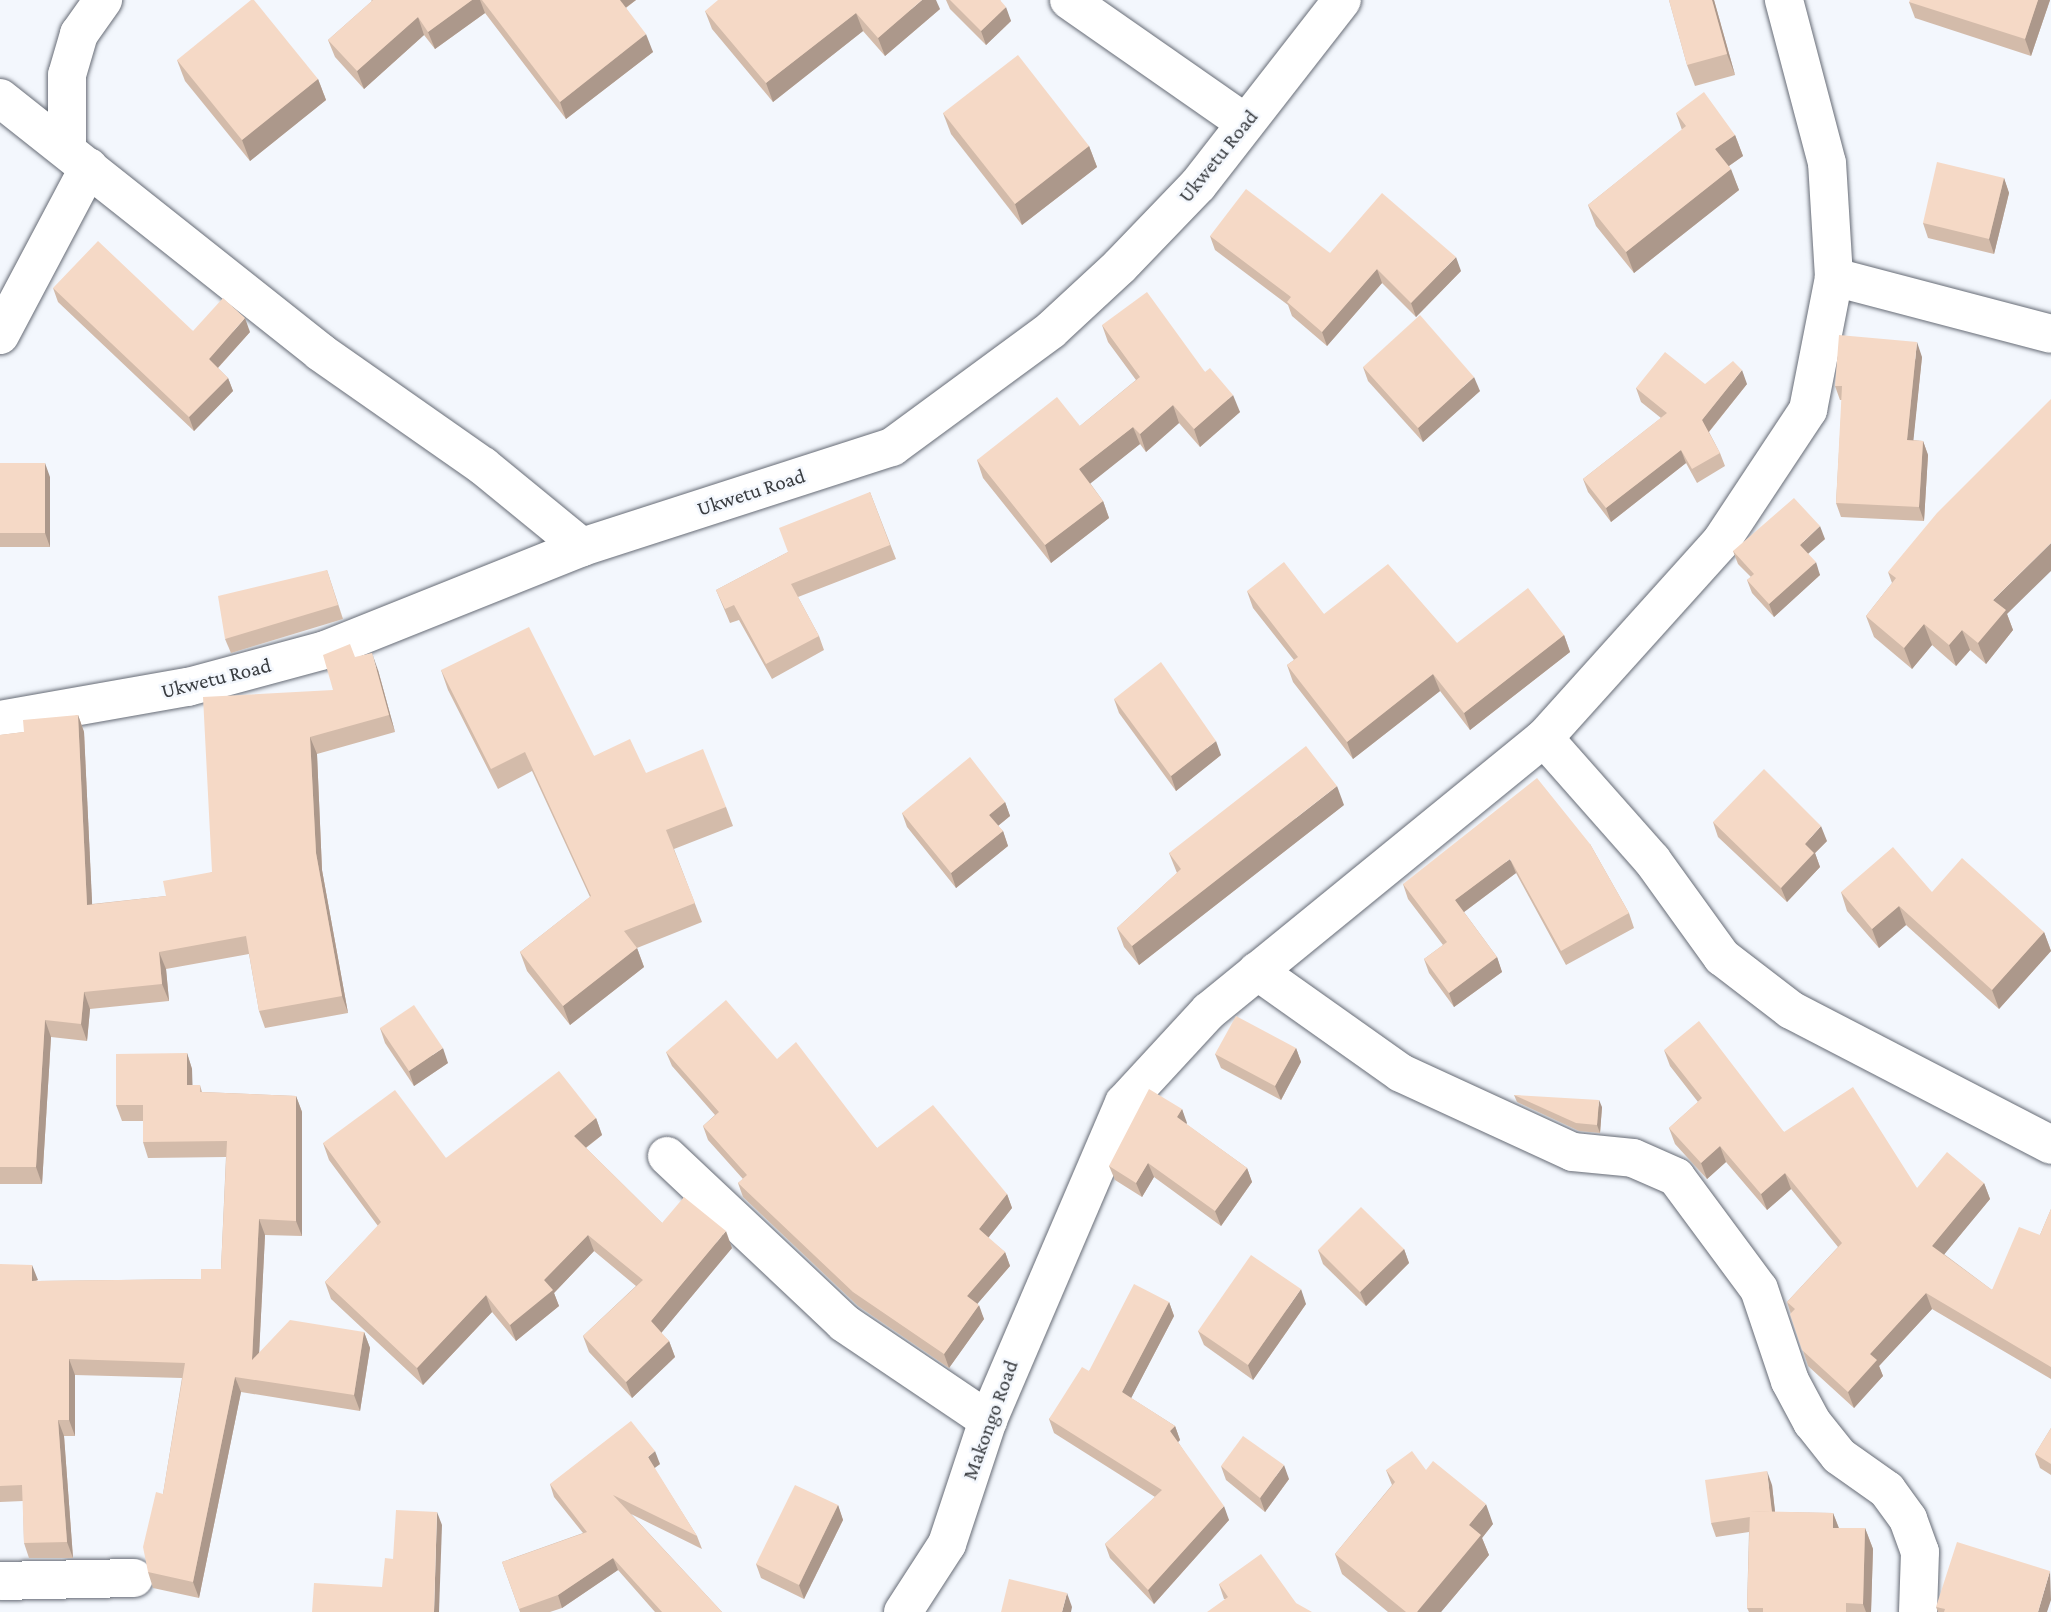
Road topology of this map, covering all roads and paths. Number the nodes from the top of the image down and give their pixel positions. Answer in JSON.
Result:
{"nodes":[{"id":1,"x":103,"y":0,"type":"edge"},
{"id":2,"x":1069,"y":0,"type":"edge"},
{"id":3,"x":1342,"y":0,"type":"edge"},
{"id":4,"x":1784,"y":0,"type":"edge"},
{"id":5,"x":0,"y":98,"type":"edge"},
{"id":6,"x":1245,"y":123,"type":"junction"},
{"id":7,"x":78,"y":158,"type":"junction"},
{"id":8,"x":1834,"y":277,"type":"junction"},
{"id":9,"x":2051,"y":334,"type":"edge"},
{"id":10,"x":0,"y":335,"type":"edge"},
{"id":11,"x":582,"y":547,"type":"junction"},
{"id":12,"x":0,"y":720,"type":"edge"},
{"id":13,"x":1545,"y":738,"type":"junction"},
{"id":14,"x":1257,"y":971,"type":"junction"},
{"id":15,"x":2051,"y":1145,"type":"edge"},
{"id":16,"x":667,"y":1156,"type":"dead end"},
{"id":17,"x":988,"y":1420,"type":"junction"},
{"id":18,"x":134,"y":1578,"type":"dead end"},
{"id":19,"x":0,"y":1581,"type":"edge"},
{"id":20,"x":902,"y":1612,"type":"edge"},
{"id":21,"x":1918,"y":1612,"type":"edge"}],
"edges":[{"from":1,"to":7,"type":"street"},
{"from":2,"to":6,"type":"street"},
{"from":3,"to":6,"type":"street","name":"Ukwetu Road"},
{"from":4,"to":8,"type":"street","name":"Makongo Road"},
{"from":5,"to":7,"type":"street"},
{"from":6,"to":11,"type":"street","name":"Ukwetu Road"},
{"from":7,"to":10,"type":"street"},
{"from":7,"to":11,"type":"street"},
{"from":8,"to":9,"type":"street"},
{"from":8,"to":13,"type":"street","name":"Makongo Road"},
{"from":11,"to":12,"type":"street","name":"Ukwetu Road"},
{"from":13,"to":14,"type":"street","name":"Makongo Road"},
{"from":13,"to":15,"type":"street"},
{"from":14,"to":17,"type":"street","name":"Makongo Road"},
{"from":14,"to":21,"type":"street"},
{"from":16,"to":17,"type":"street"},
{"from":17,"to":20,"type":"street","name":"Makongo Road"},
{"from":18,"to":19,"type":"street"}]}
